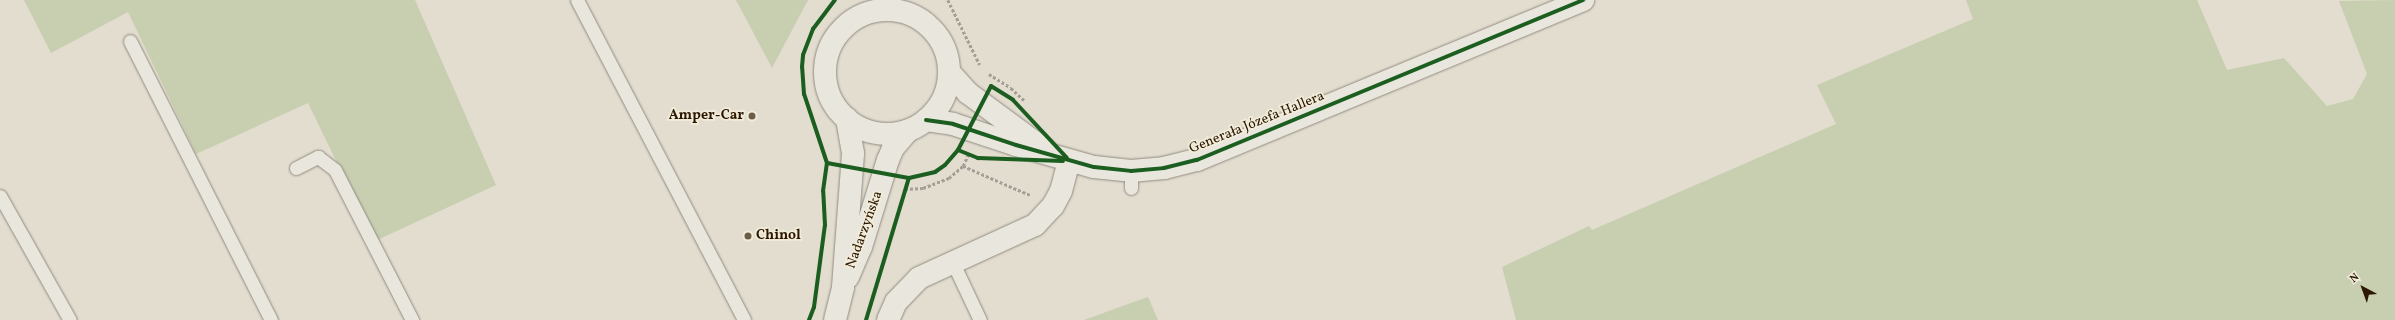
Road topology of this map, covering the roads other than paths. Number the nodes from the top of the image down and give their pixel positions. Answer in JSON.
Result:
{"nodes":[{"id":1,"x":577,"y":0,"type":"edge"},
{"id":2,"x":920,"y":0,"type":"edge"},
{"id":3,"x":1583,"y":0,"type":"edge"},
{"id":4,"x":872,"y":7,"type":"edge"},
{"id":5,"x":928,"y":25,"type":"junction"},
{"id":6,"x":130,"y":41,"type":"dead end"},
{"id":7,"x":950,"y":73,"type":"junction"},
{"id":8,"x":847,"y":119,"type":"junction"},
{"id":9,"x":926,"y":120,"type":"junction"},
{"id":10,"x":908,"y":131,"type":"junction"},
{"id":11,"x":1049,"y":153,"type":"junction"},
{"id":12,"x":1070,"y":161,"type":"junction"},
{"id":13,"x":296,"y":168,"type":"dead end"},
{"id":14,"x":0,"y":196,"type":"edge"},
{"id":15,"x":952,"y":263,"type":"junction"},
{"id":16,"x":843,"y":287,"type":"junction"},
{"id":17,"x":70,"y":320,"type":"edge"},
{"id":18,"x":271,"y":320,"type":"edge"},
{"id":19,"x":412,"y":320,"type":"edge"},
{"id":20,"x":744,"y":320,"type":"edge"},
{"id":21,"x":835,"y":320,"type":"edge"},
{"id":22,"x":888,"y":320,"type":"edge"},
{"id":23,"x":980,"y":320,"type":"edge"}],
"edges":[{"from":1,"to":20,"type":"lane"},
{"from":2,"to":5,"type":"street"},
{"from":3,"to":12,"type":"street","name":"Generała Józefa Hallera"},
{"from":4,"to":5,"type":"street"},
{"from":4,"to":8,"type":"street"},
{"from":5,"to":7,"type":"street"},
{"from":6,"to":18,"type":"lane"},
{"from":7,"to":9,"type":"street"},
{"from":7,"to":11,"type":"street","name":"Generała Józefa Hallera"},
{"from":8,"to":10,"type":"street"},
{"from":8,"to":16,"type":"street","name":"Nadarzyńska"},
{"from":9,"to":10,"type":"street"},
{"from":9,"to":11,"type":"street","name":"Generała Józefa Hallera"},
{"from":10,"to":16,"type":"street","name":"Nadarzyńska"},
{"from":11,"to":12,"type":"street","name":"Generała Józefa Hallera"},
{"from":12,"to":15,"type":"street"},
{"from":13,"to":19,"type":"lane"},
{"from":14,"to":17,"type":"lane"},
{"from":15,"to":22,"type":"street"},
{"from":15,"to":23,"type":"lane"},
{"from":16,"to":21,"type":"street","name":"Nadarzyńska"}]}
